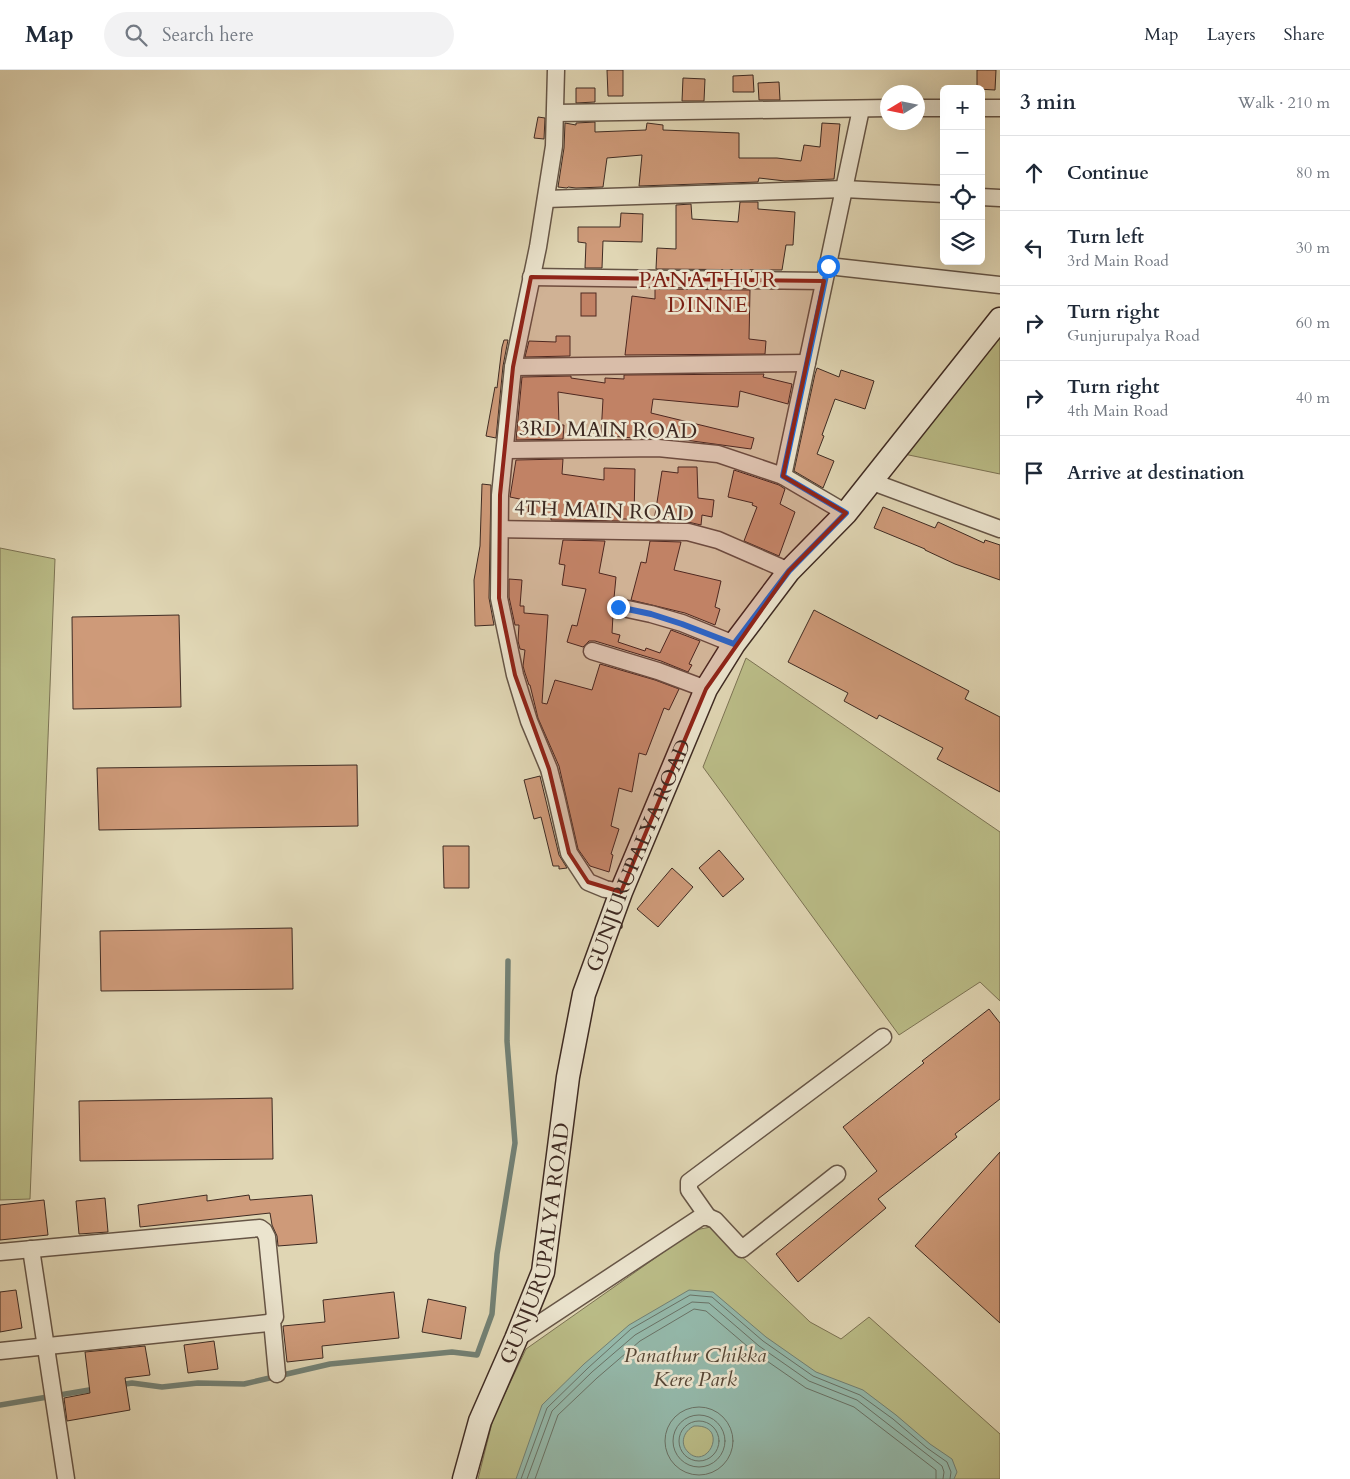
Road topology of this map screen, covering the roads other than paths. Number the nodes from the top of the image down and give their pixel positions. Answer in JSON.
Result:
{"nodes":[{"id":1,"x":556,"y":70,"type":"edge"},
{"id":2,"x":880,"y":108,"type":"edge"},
{"id":3,"x":925,"y":108,"type":"edge"},
{"id":4,"x":940,"y":108,"type":"edge"},
{"id":5,"x":985,"y":108,"type":"edge"},
{"id":6,"x":1000,"y":108,"type":"edge"},
{"id":7,"x":861,"y":109,"type":"junction"},
{"id":8,"x":556,"y":113,"type":"junction"},
{"id":9,"x":844,"y":188,"type":"junction"},
{"id":10,"x":940,"y":194,"type":"edge"},
{"id":11,"x":985,"y":197,"type":"edge"},
{"id":12,"x":1000,"y":198,"type":"edge"},
{"id":13,"x":546,"y":199,"type":"junction"},
{"id":14,"x":826,"y":274,"type":"junction"},
{"id":15,"x":532,"y":277,"type":"junction"},
{"id":16,"x":1000,"y":285,"type":"edge"},
{"id":17,"x":1000,"y":319,"type":"edge"},
{"id":18,"x":807,"y":363,"type":"junction"},
{"id":19,"x":513,"y":367,"type":"junction"},
{"id":20,"x":505,"y":450,"type":"junction"},
{"id":21,"x":783,"y":476,"type":"junction"},
{"id":22,"x":870,"y":481,"type":"junction"},
{"id":23,"x":846,"y":513,"type":"junction"},
{"id":24,"x":500,"y":529,"type":"junction"},
{"id":25,"x":1000,"y":529,"type":"edge"},
{"id":26,"x":789,"y":571,"type":"junction"},
{"id":27,"x":618,"y":607,"type":"dead end"},
{"id":28,"x":734,"y":644,"type":"junction"},
{"id":29,"x":592,"y":651,"type":"dead end"},
{"id":30,"x":706,"y":689,"type":"junction"},
{"id":31,"x":621,"y":892,"type":"junction"},
{"id":32,"x":883,"y":1037,"type":"dead end"},
{"id":33,"x":838,"y":1174,"type":"dead end"},
{"id":34,"x":708,"y":1216,"type":"junction"},
{"id":35,"x":31,"y":1249,"type":"junction"},
{"id":36,"x":0,"y":1252,"type":"edge"},
{"id":37,"x":272,"y":1321,"type":"junction"},
{"id":38,"x":516,"y":1340,"type":"junction"},
{"id":39,"x":46,"y":1346,"type":"junction"},
{"id":40,"x":0,"y":1351,"type":"edge"},
{"id":41,"x":277,"y":1374,"type":"dead end"},
{"id":42,"x":66,"y":1479,"type":"edge"},
{"id":43,"x":464,"y":1479,"type":"edge"}],
"edges":[{"from":1,"to":8,"type":"street"},
{"from":2,"to":7,"type":"street"},
{"from":3,"to":4,"type":"street"},
{"from":5,"to":6,"type":"street"},
{"from":7,"to":8,"type":"street"},
{"from":7,"to":9,"type":"street"},
{"from":8,"to":13,"type":"street"},
{"from":9,"to":10,"type":"street"},
{"from":9,"to":13,"type":"street"},
{"from":9,"to":14,"type":"street"},
{"from":11,"to":12,"type":"street"},
{"from":13,"to":15,"type":"street"},
{"from":14,"to":15,"type":"street"},
{"from":14,"to":16,"type":"street"},
{"from":14,"to":18,"type":"street"},
{"from":15,"to":19,"type":"street"},
{"from":17,"to":22,"type":"street","name":"GUNJURUPALYA ROAD"},
{"from":18,"to":19,"type":"street"},
{"from":18,"to":21,"type":"street"},
{"from":19,"to":20,"type":"street"},
{"from":20,"to":21,"type":"street","name":"3RD MAIN ROAD"},
{"from":20,"to":24,"type":"street"},
{"from":21,"to":23,"type":"street","name":"3RD MAIN ROAD"},
{"from":22,"to":23,"type":"street","name":"GUNJURUPALYA ROAD"},
{"from":22,"to":25,"type":"street"},
{"from":23,"to":26,"type":"street","name":"GUNJURUPALYA ROAD"},
{"from":24,"to":26,"type":"street","name":"4TH MAIN ROAD"},
{"from":24,"to":31,"type":"street"},
{"from":26,"to":28,"type":"street","name":"GUNJURUPALYA ROAD"},
{"from":27,"to":28,"type":"street"},
{"from":28,"to":30,"type":"street","name":"GUNJURUPALYA ROAD"},
{"from":29,"to":30,"type":"street"},
{"from":30,"to":31,"type":"street","name":"GUNJURUPALYA ROAD"},
{"from":31,"to":38,"type":"street","name":"GUNJURUPALYA ROAD"},
{"from":32,"to":34,"type":"street"},
{"from":33,"to":34,"type":"street"},
{"from":34,"to":38,"type":"street"},
{"from":35,"to":36,"type":"street"},
{"from":35,"to":37,"type":"street"},
{"from":35,"to":39,"type":"street"},
{"from":37,"to":39,"type":"street"},
{"from":37,"to":41,"type":"street"},
{"from":38,"to":43,"type":"street","name":"GUNJURUPALYA ROAD"},
{"from":39,"to":40,"type":"street"},
{"from":39,"to":42,"type":"street"}]}
